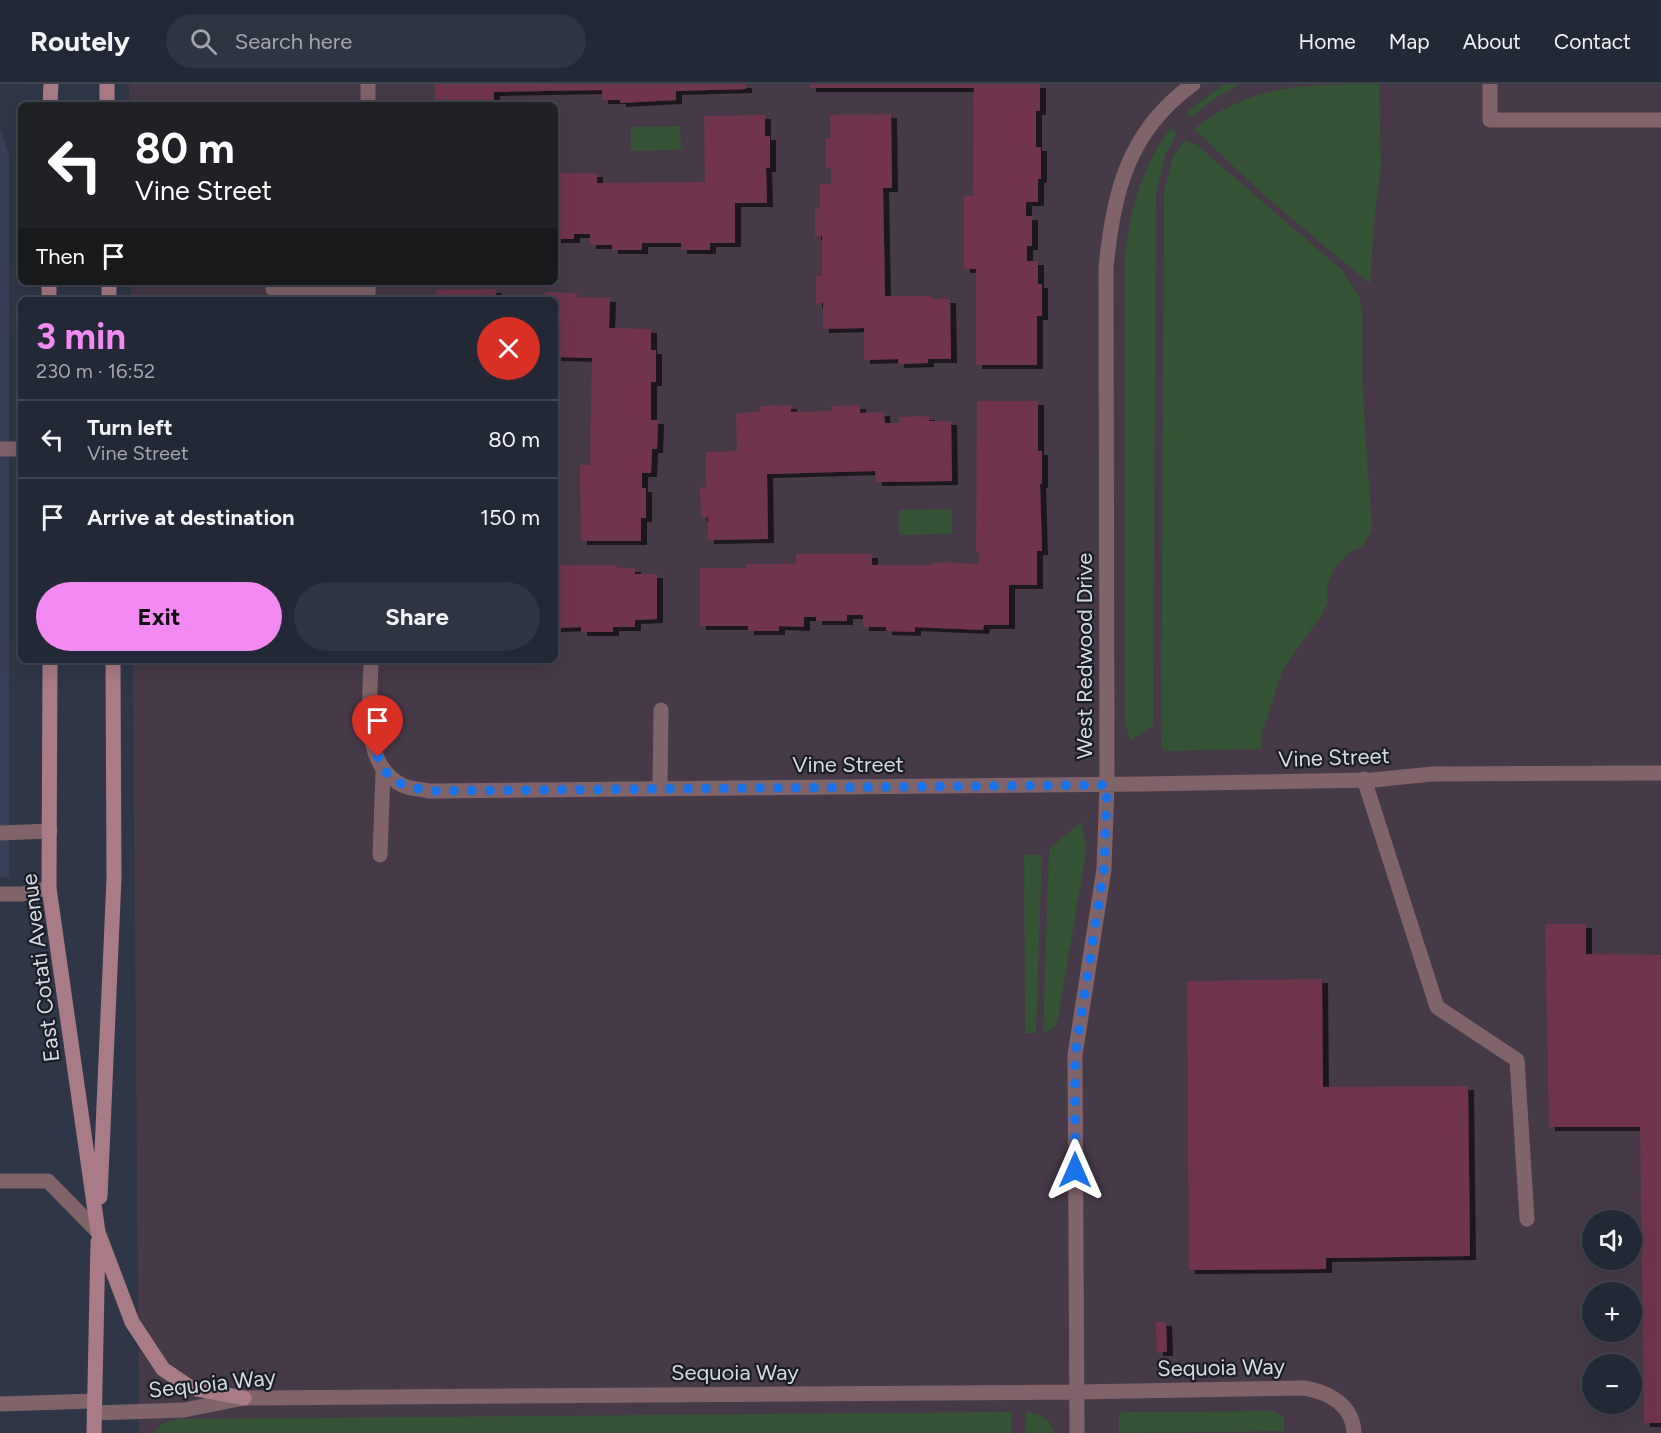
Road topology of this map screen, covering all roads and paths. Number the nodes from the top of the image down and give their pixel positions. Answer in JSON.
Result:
{"nodes":[{"id":1,"x":51,"y":84,"type":"edge"},
{"id":2,"x":107,"y":84,"type":"edge"},
{"id":3,"x":368,"y":84,"type":"edge"},
{"id":4,"x":1193,"y":84,"type":"edge"},
{"id":5,"x":1490,"y":84,"type":"edge"},
{"id":6,"x":50,"y":102,"type":"edge"},
{"id":7,"x":107,"y":102,"type":"edge"},
{"id":8,"x":368,"y":102,"type":"edge"},
{"id":9,"x":1661,"y":120,"type":"edge"},
{"id":10,"x":273,"y":289,"type":"dead end"},
{"id":11,"x":368,"y":290,"type":"edge"},
{"id":12,"x":0,"y":449,"type":"edge"},
{"id":13,"x":18,"y":449,"type":"edge"},
{"id":14,"x":50,"y":663,"type":"edge"},
{"id":15,"x":112,"y":663,"type":"edge"},
{"id":16,"x":371,"y":663,"type":"edge"},
{"id":17,"x":661,"y":710,"type":"dead end"},
{"id":18,"x":383,"y":772,"type":"junction"},
{"id":19,"x":1661,"y":774,"type":"edge"},
{"id":20,"x":1364,"y":779,"type":"junction"},
{"id":21,"x":1107,"y":785,"type":"junction"},
{"id":22,"x":660,"y":788,"type":"junction"},
{"id":23,"x":50,"y":831,"type":"junction"},
{"id":24,"x":0,"y":833,"type":"edge"},
{"id":25,"x":380,"y":855,"type":"dead end"},
{"id":26,"x":48,"y":888,"type":"junction"},
{"id":27,"x":0,"y":894,"type":"edge"},
{"id":28,"x":0,"y":1181,"type":"edge"},
{"id":29,"x":1527,"y":1219,"type":"dead end"},
{"id":30,"x":98,"y":1233,"type":"junction"},
{"id":31,"x":1077,"y":1392,"type":"junction"},
{"id":32,"x":244,"y":1398,"type":"junction"},
{"id":33,"x":0,"y":1404,"type":"edge"},
{"id":34,"x":94,"y":1407,"type":"junction"},
{"id":35,"x":94,"y":1433,"type":"edge"},
{"id":36,"x":1077,"y":1433,"type":"edge"},
{"id":37,"x":1354,"y":1433,"type":"edge"}],
"edges":[{"from":1,"to":6,"type":"main road"},
{"from":2,"to":7,"type":"main road"},
{"from":3,"to":8,"type":"street"},
{"from":4,"to":21,"type":"street","name":"West Redwood Drive"},
{"from":5,"to":9,"type":"street"},
{"from":10,"to":11,"type":"street"},
{"from":12,"to":13,"type":"street"},
{"from":14,"to":23,"type":"main road","name":"East Cotati Avenue"},
{"from":15,"to":30,"type":"main road","name":"East Cotati Avenue"},
{"from":16,"to":18,"type":"street"},
{"from":17,"to":22,"type":"street"},
{"from":18,"to":22,"type":"street","name":"Vine Street"},
{"from":18,"to":25,"type":"street"},
{"from":19,"to":20,"type":"street","name":"Vine Street"},
{"from":20,"to":21,"type":"street","name":"Vine Street"},
{"from":20,"to":29,"type":"street"},
{"from":21,"to":22,"type":"street","name":"Vine Street"},
{"from":21,"to":31,"type":"street","name":"West Redwood Drive"},
{"from":23,"to":24,"type":"street"},
{"from":23,"to":26,"type":"main road","name":"East Cotati Avenue"},
{"from":26,"to":27,"type":"street"},
{"from":26,"to":30,"type":"main road","name":"East Cotati Avenue"},
{"from":28,"to":30,"type":"street"},
{"from":30,"to":32,"type":"main road"},
{"from":30,"to":34,"type":"main road","name":"East Cotati Avenue"},
{"from":31,"to":32,"type":"street","name":"Sequoia Way"},
{"from":31,"to":36,"type":"street","name":"West Redwood Drive"},
{"from":31,"to":37,"type":"street","name":"Sequoia Way"},
{"from":32,"to":34,"type":"street","name":"Sequoia Way"},
{"from":33,"to":34,"type":"street","name":"Sequoia Way"},
{"from":34,"to":35,"type":"main road","name":"East Cotati Avenue"}]}
